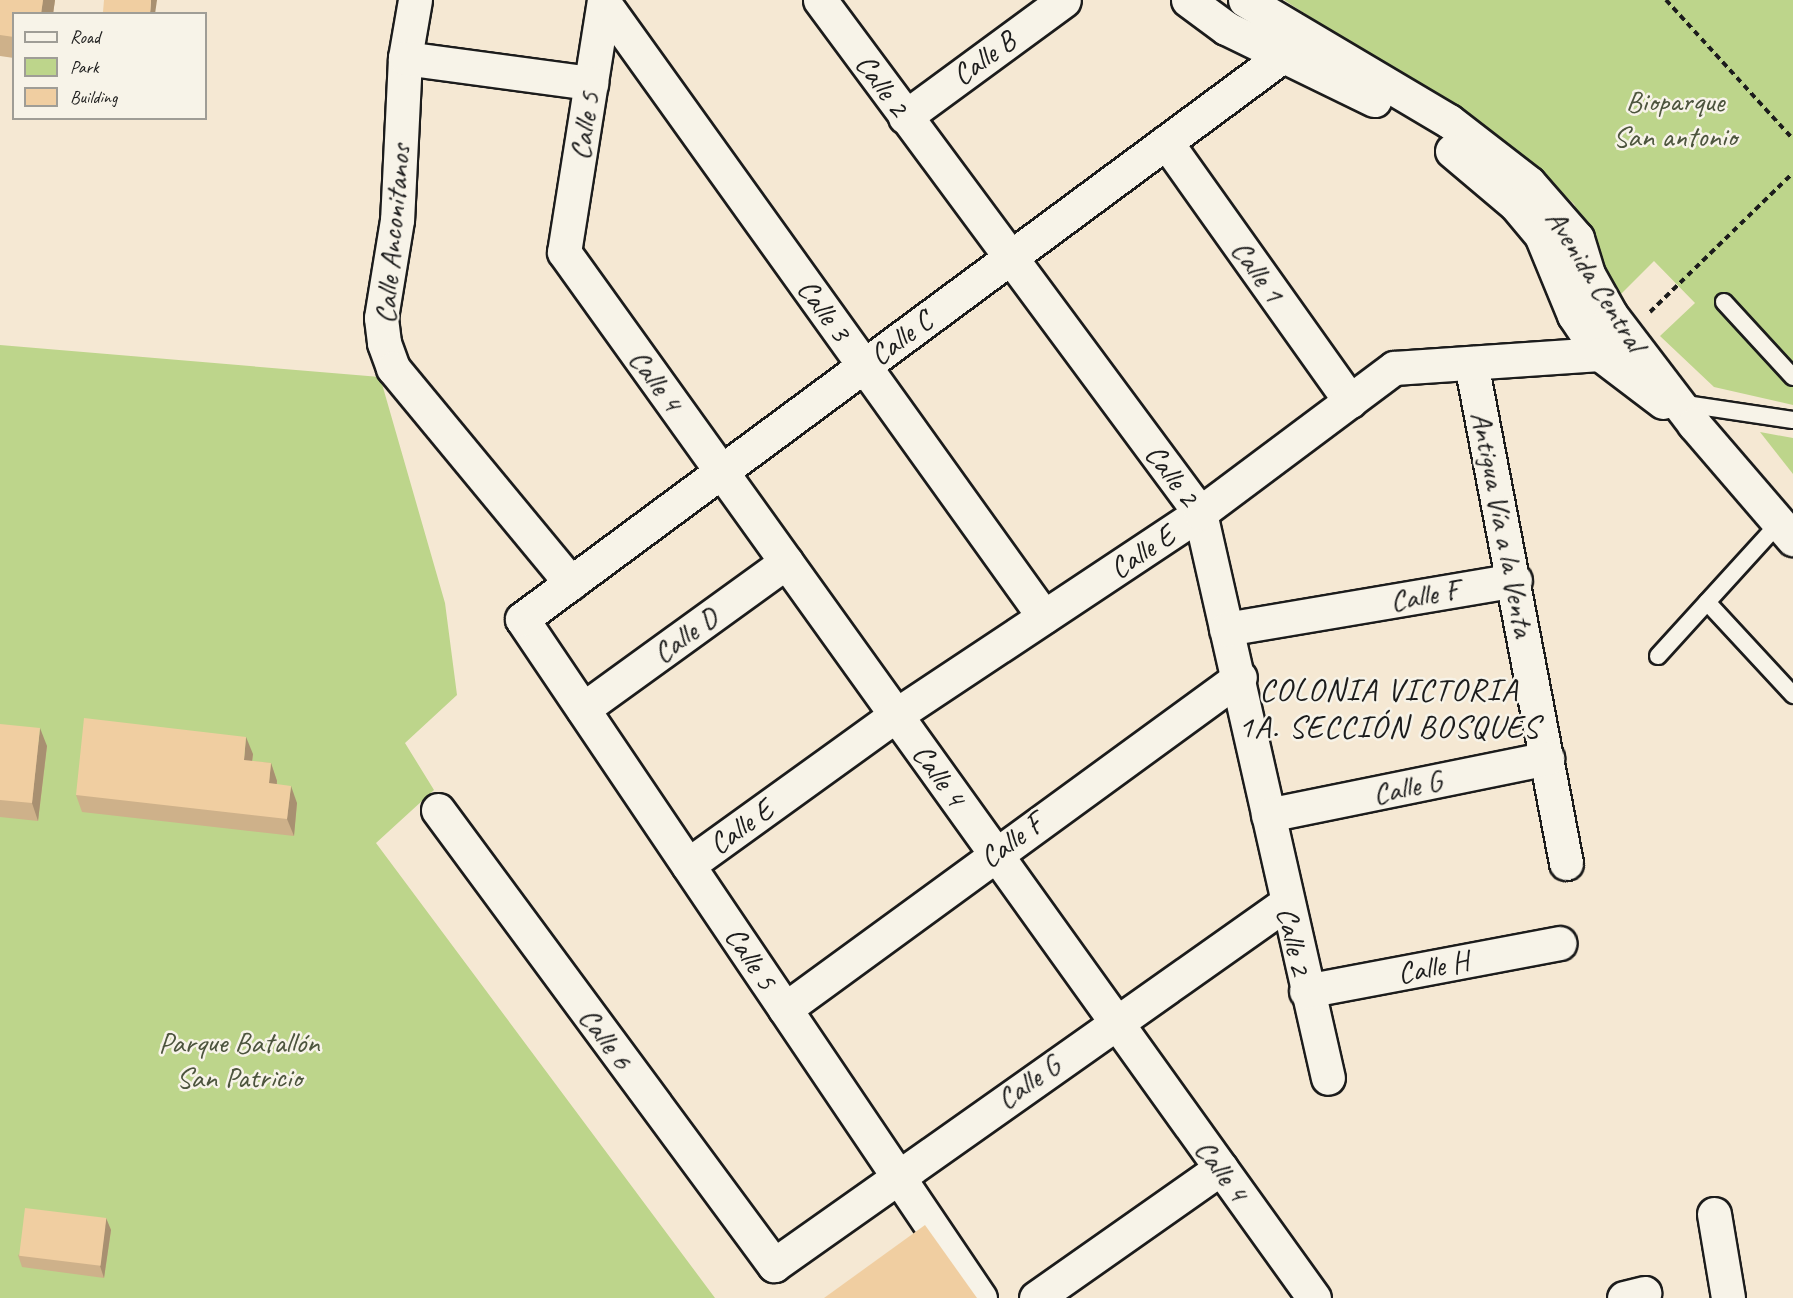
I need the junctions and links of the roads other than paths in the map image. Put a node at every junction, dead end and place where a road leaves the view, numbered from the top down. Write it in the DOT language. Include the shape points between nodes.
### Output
graph roads {
  1 [pos="415,0"];
  2 [pos="820,0"];
  3 [pos="1064,0"];
  4 [pos="1188,0"];
  5 [pos="1245,0"];
  6 [pos="604,1"];
  7 [pos="405,57"];
  8 [pos="1281,57"];
  9 [pos="591,83"];
  10 [pos="905,117"];
  11 [pos="1166,142"];
  12 [pos="564,252"];
  13 [pos="1008,258"];
  14 [pos="1724,302"];
  15 [pos="1626,335"];
  16 [pos="1600,354"];
  17 [pos="1472,363"];
  18 [pos="864,366"];
  19 [pos="1793,377"];
  20 [pos="1350,401"];
  21 [pos="1681,412"];
  22 [pos="1793,420"];
  23 [pos="721,471"];
  24 [pos="1200,513"];
  25 [pos="1786,531"];
  26 [pos="786,562"];
  27 [pos="1515,580"];
  28 [pos="571,583"];
  29 [pos="1707,602"];
  30 [pos="1044,617"];
  31 [pos="522,619"];
  32 [pos="1226,629"];
  33 [pos="1658,656"];
  34 [pos="1240,677"];
  35 [pos="1793,695"];
  36 [pos="583,709"];
  37 [pos="896,715"];
  38 [pos="1547,758"];
  39 [pos="438,810"];
  40 [pos="1268,815"];
  41 [pos="995,852"];
  42 [pos="1566,863"];
  43 [pos="688,866"];
  44 [pos="1285,904"];
  45 [pos="1560,943"];
  46 [pos="1306,991"];
  47 [pos="785,1009"];
  48 [pos="1115,1021"];
  49 [pos="1328,1078"];
  50 [pos="1221,1168"];
  51 [pos="897,1174"];
  52 [pos="1714,1214"];
  53 [pos="774,1265"];
  54 [pos="980,1298"];
  55 [pos="1036,1298"];
  56 [pos="1314,1298"];
  57 [pos="1728,1298"];
  1 -- 7 [label="street, Calle Anconitanos"];
  2 -- 10 [label="street, Calle 2"];
  3 -- 10 [label="street, Calle B"];
  4 -- 8 [label="street, Avenida Central"];
  5 -- 15 [label="street, Avenida Central" via="1449,122 1529,183 1577,238 1588,274"];
  6 -- 9 [label="street, Calle 5"];
  6 -- 18 [label="street, Calle 3"];
  7 -- 9 [label="street"];
  7 -- 28 [label="street, Calle Anconitanos" via="396,220 381,318 384,343 393,368"];
  8 -- 11 [label="street, Calle C"];
  8 -- 16 [label="street, Avenida Central" via="1372,98 1459,156 1515,204 1541,236 1574,315"];
  9 -- 12 [label="street, Calle 5"];
  10 -- 13 [label="street, Calle 2"];
  11 -- 13 [label="street, Calle C"];
  11 -- 20 [label="street, Calle 1"];
  12 -- 23 [label="street, Calle 4"];
  13 -- 18 [label="street, Calle C"];
  13 -- 24 [label="street, Calle 2"];
  14 -- 19 [label="lane"];
  15 -- 16 [label="street"];
  15 -- 21 [label="street, Avenida Central"];
  16 -- 17 [label="street, Calle E"];
  16 -- 21 [label="street, Avenida Central"];
  17 -- 20 [label="street, Calle E" via="1394,368"];
  17 -- 27 [label="street, Antigua Vía a la Venta"];
  18 -- 23 [label="street, Calle C"];
  18 -- 30 [label="street, Calle 3"];
  20 -- 24 [label="street, Calle E"];
  21 -- 22 [label="lane"];
  21 -- 25 [label="street"];
  23 -- 26 [label="street, Calle 4"];
  23 -- 28 [label="street, Calle C"];
  24 -- 30 [label="street, Calle E"];
  24 -- 32 [label="street, Calle 2"];
  25 -- 29 [label="lane"];
  26 -- 36 [label="street, Calle D"];
  26 -- 37 [label="street, Calle 4"];
  27 -- 32 [label="street, Calle F"];
  27 -- 38 [label="street, Antigua Vía a la Venta"];
  28 -- 31 [label="street, Calle C"];
  29 -- 33 [label="lane"];
  29 -- 35 [label="lane"];
  30 -- 37 [label="street, Calle E"];
  31 -- 36 [label="street, Calle 5"];
  32 -- 34 [label="street, Calle 2"];
  34 -- 40 [label="street, Calle 2"];
  34 -- 41 [label="street, Calle F"];
  36 -- 43 [label="street, Calle 5"];
  37 -- 41 [label="street, Calle 4"];
  37 -- 43 [label="street, Calle E"];
  38 -- 40 [label="street, Calle G"];
  38 -- 42 [label="street, Antigua Vía a la Venta"];
  39 -- 53 [label="street, Calle 6"];
  40 -- 44 [label="street, Calle 2"];
  41 -- 47 [label="street, Calle F"];
  41 -- 48 [label="street, Calle 4"];
  43 -- 47 [label="street, Calle 5"];
  44 -- 46 [label="street, Calle 2"];
  44 -- 48 [label="street, Calle G"];
  45 -- 46 [label="street, Calle H"];
  46 -- 49 [label="street, Calle 2"];
  47 -- 51 [label="street, Calle 5"];
  48 -- 50 [label="street, Calle 4"];
  48 -- 51 [label="street, Calle G"];
  50 -- 55 [label="street"];
  50 -- 56 [label="street, Calle 4"];
  51 -- 53 [label="street, Calle G"];
  51 -- 54 [label="street, Calle 5"];
  52 -- 57 [label="street"];
}
